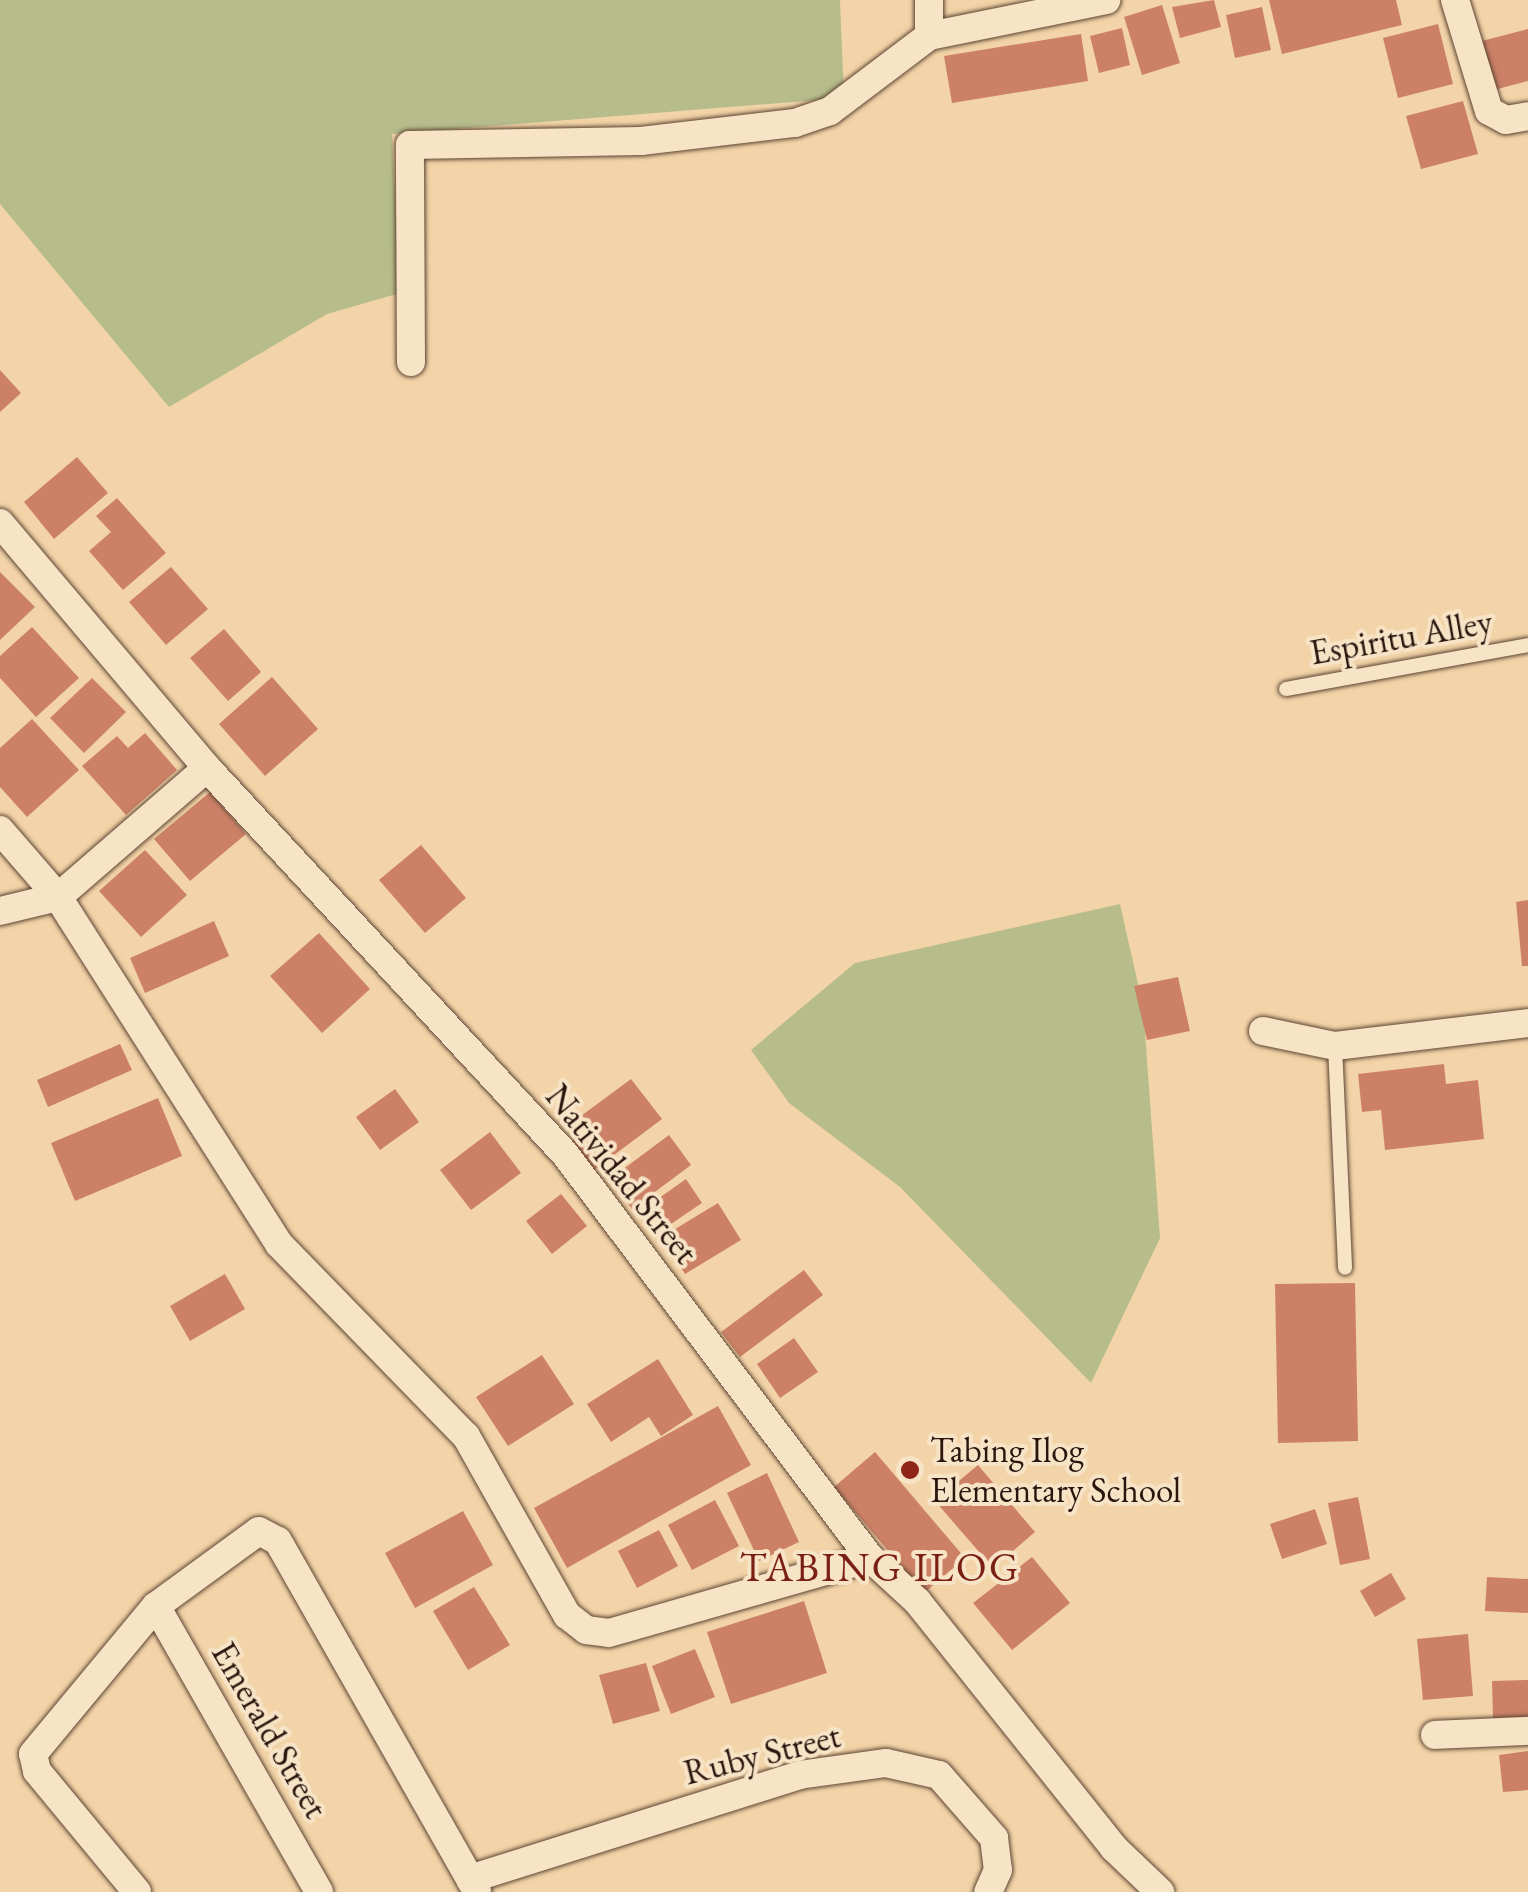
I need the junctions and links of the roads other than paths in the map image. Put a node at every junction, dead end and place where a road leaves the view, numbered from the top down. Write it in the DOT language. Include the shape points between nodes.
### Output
graph roads {
  1 [pos="929,0"];
  2 [pos="1106,0"];
  3 [pos="1456,0"];
  4 [pos="929,36"];
  5 [pos="1528,116"];
  6 [pos="411,362"];
  7 [pos="0,523"];
  8 [pos="1528,645"];
  9 [pos="1286,689"];
  10 [pos="207,768"];
  11 [pos="0,830"];
  12 [pos="58,896"];
  13 [pos="0,911"];
  14 [pos="1528,1024"];
  15 [pos="1263,1031"];
  16 [pos="1335,1046"];
  17 [pos="1345,1268"];
  18 [pos="870,1558"];
  19 [pos="156,1606"];
  20 [pos="1528,1731"];
  21 [pos="1435,1735"];
  22 [pos="474,1886"];
  23 [pos="136,1892"];
  24 [pos="319,1892"];
  25 [pos="988,1892"];
  26 [pos="1160,1892"];
  1 -- 4 [label="street"];
  2 -- 4 [label="street"];
  3 -- 5 [label="street" via="1489,110 1506,120"];
  4 -- 6 [label="street" via="830,111 795,123 641,141 410,145"];
  7 -- 10 [label="street, Natividad Street"];
  8 -- 9 [label="lane, Espiritu Alley"];
  10 -- 12 [label="street"];
  10 -- 18 [label="street, Natividad Street" via="564,1154"];
  11 -- 12 [label="street"];
  12 -- 13 [label="street"];
  12 -- 18 [label="street" via="279,1244 466,1436 576,1622 609,1633"];
  14 -- 16 [label="street"];
  15 -- 16 [label="street"];
  16 -- 17 [label="lane"];
  18 -- 26 [label="street, Natividad Street" via="916,1601 1114,1848"];
  19 -- 22 [label="street" via="248,1535 270,1532"];
  19 -- 23 [label="street" via="33,1754 37,1771"];
  19 -- 24 [label="street, Emerald Street"];
  20 -- 21 [label="street"];
  22 -- 25 [label="street, Ruby Street" via="798,1775 886,1764 939,1775 994,1838 998,1870"];
}
